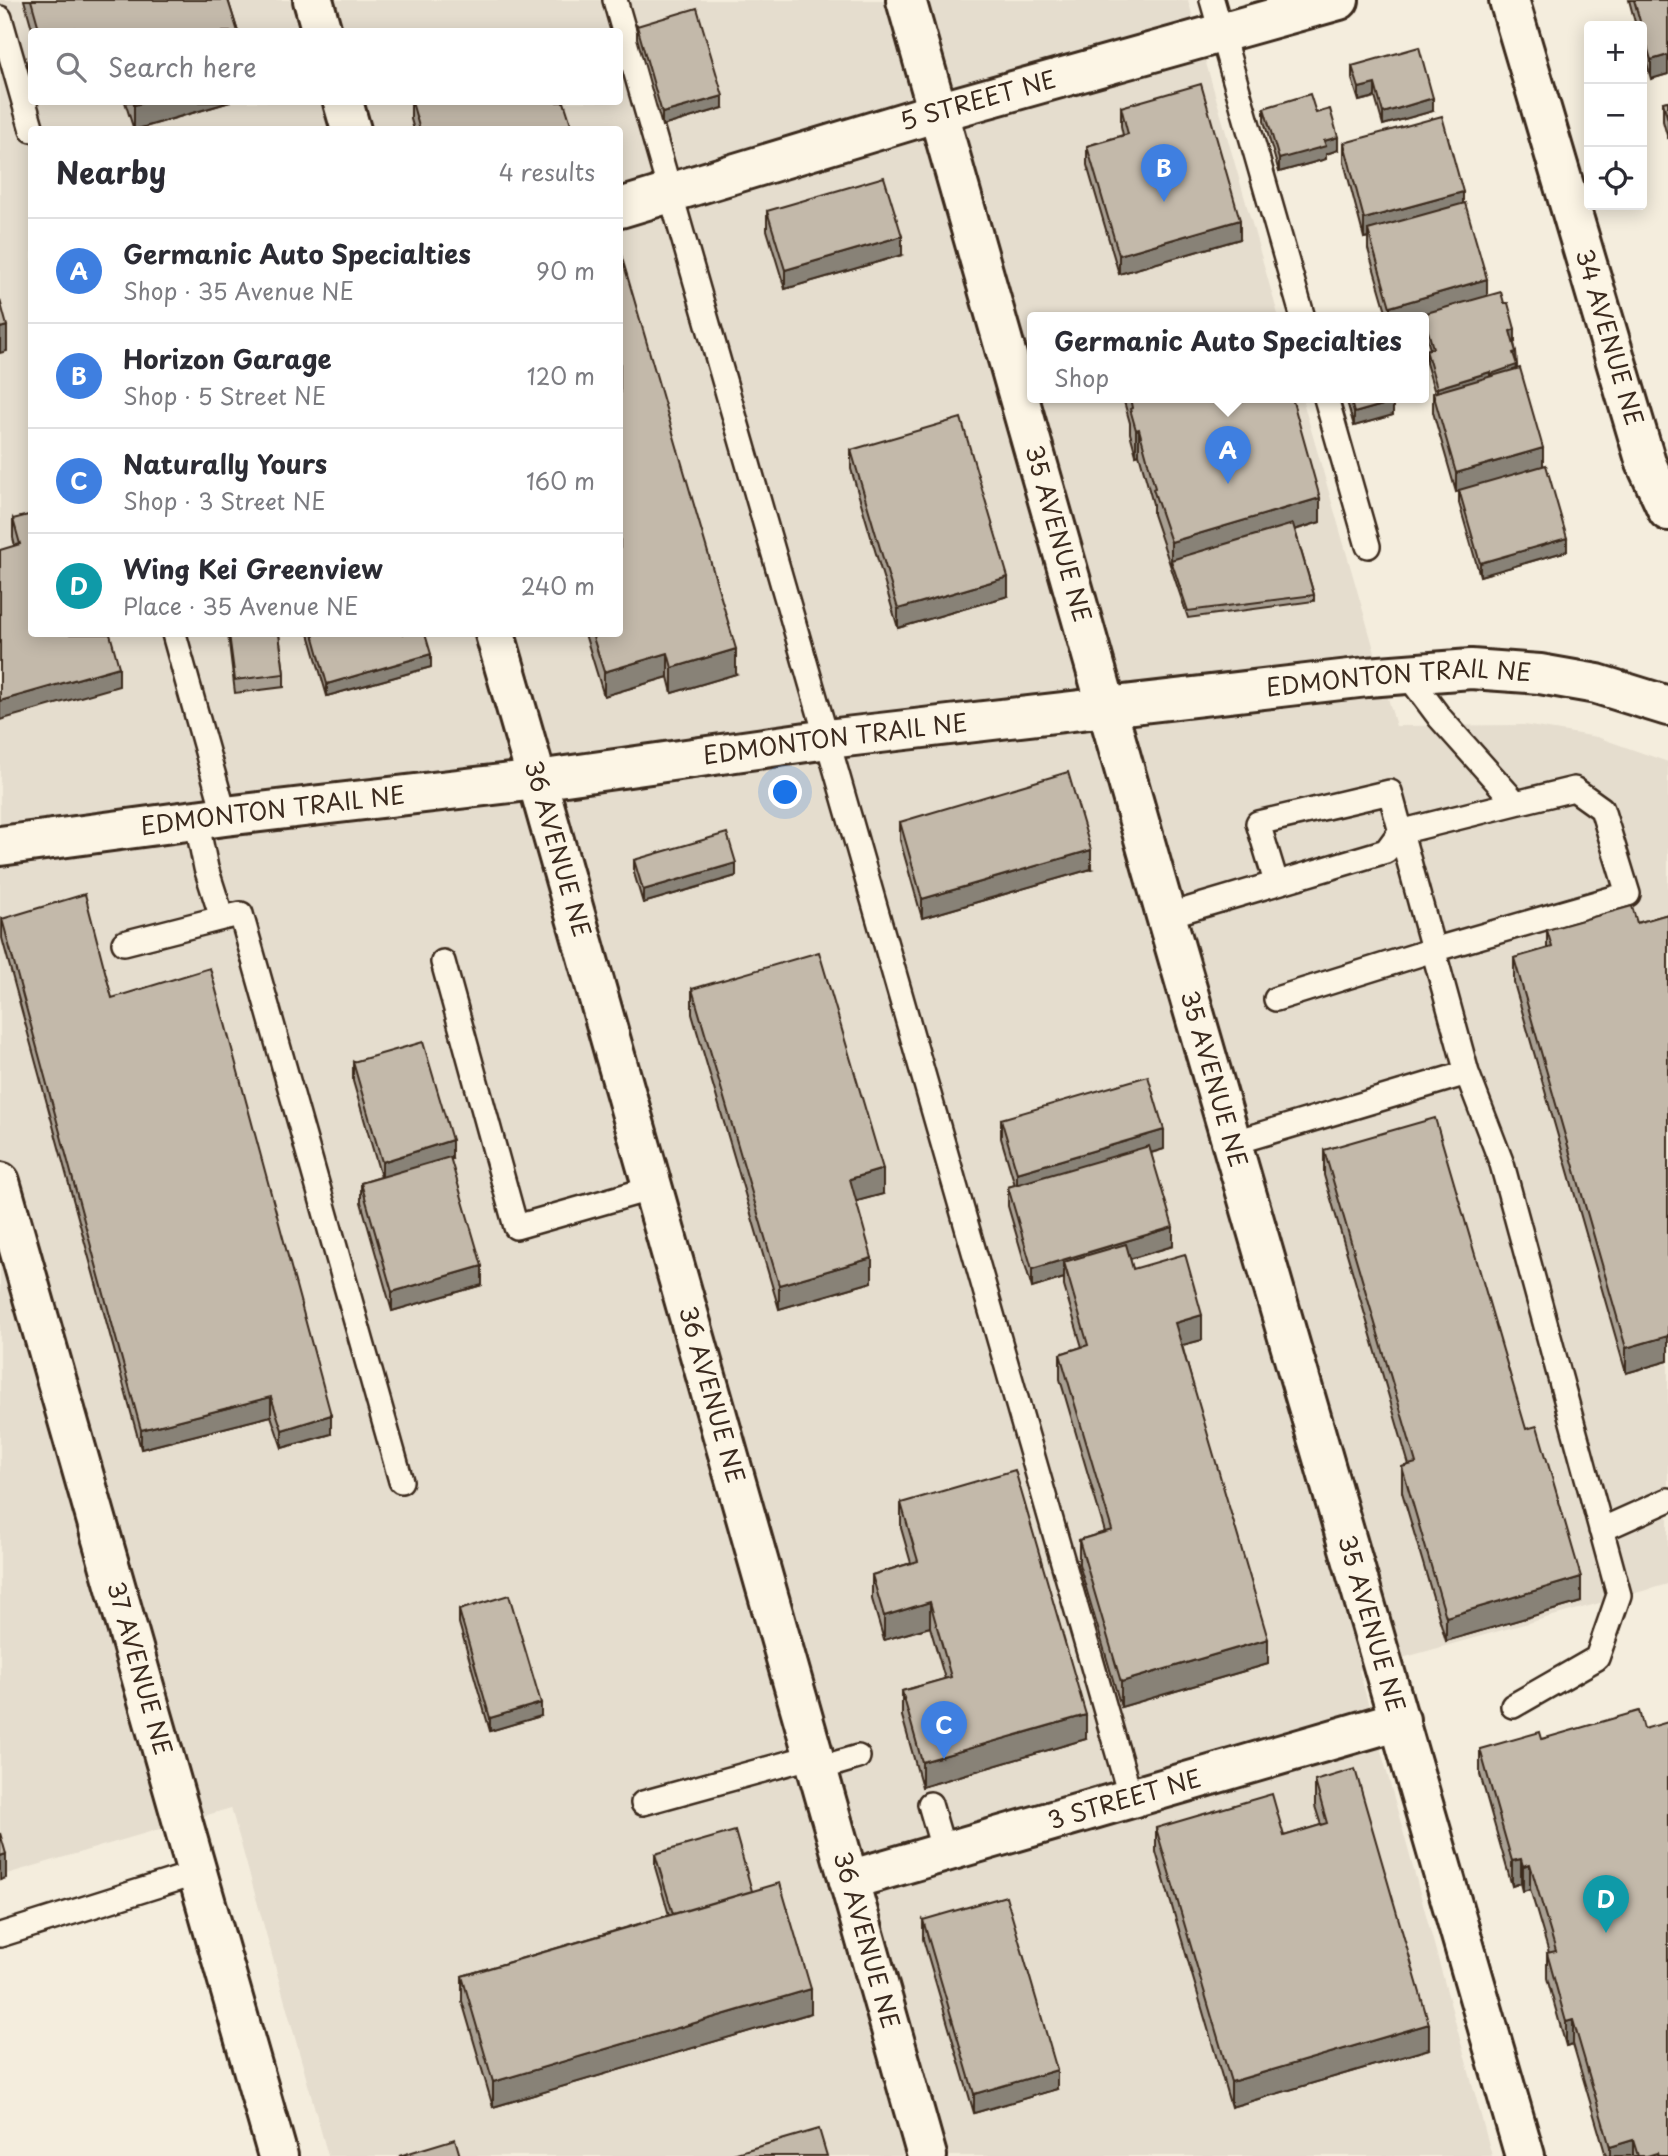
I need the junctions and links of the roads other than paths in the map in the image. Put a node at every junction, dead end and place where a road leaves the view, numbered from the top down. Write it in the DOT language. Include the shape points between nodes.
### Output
graph roads {
  1 [pos="313,0"];
  2 [pos="615,0"];
  3 [pos="906,0"];
  4 [pos="1339,0"];
  5 [pos="1509,0"];
  6 [pos="1217,17"];
  7 [pos="0,18"];
  8 [pos="322,28"];
  9 [pos="344,105"];
  10 [pos="938,112"];
  11 [pos="31,126"];
  12 [pos="350,126"];
  13 [pos="671,193"];
  14 [pos="623,207"];
  15 [pos="1301,312"];
  16 [pos="1326,403"];
  17 [pos="1668,511"];
  18 [pos="1368,546"];
  19 [pos="175,637"];
  20 [pos="496,637"];
  21 [pos="1407,674"];
  22 [pos="1668,706"];
  23 [pos="1107,707"];
  24 [pos="828,739"];
  25 [pos="537,780"];
  26 [pos="1516,803"];
  27 [pos="210,818"];
  28 [pos="1400,832"];
  29 [pos="0,846"];
  30 [pos="1276,883"];
  31 [pos="1166,916"];
  32 [pos="222,918"];
  33 [pos="124,943"];
  34 [pos="1433,950"];
  35 [pos="443,962"];
  36 [pos="1276,999"];
  37 [pos="1467,1073"];
  38 [pos="1232,1143"];
  39 [pos="0,1182"];
  40 [pos="653,1188"];
  41 [pos="401,1481"];
  42 [pos="1668,1500"];
  43 [pos="1601,1530"];
  44 [pos="1513,1706"];
  45 [pos="1400,1720"];
  46 [pos="858,1758"];
  47 [pos="816,1762"];
  48 [pos="1131,1798"];
  49 [pos="643,1803"];
  50 [pos="930,1804"];
  51 [pos="944,1853"];
  52 [pos="197,1872"];
  53 [pos="849,1880"];
  54 [pos="0,1934"];
  55 [pos="278,2156"];
  56 [pos="927,2156"];
  57 [pos="1525,2156"];
  1 -- 8 [label="street"];
  2 -- 13 [label="lane"];
  3 -- 10 [label="street, 35 AVENUE NE"];
  4 -- 6 [label="street, 5 STREET NE"];
  5 -- 17 [label="street, 34 AVENUE NE" via="1646,463"];
  6 -- 10 [label="street, 5 STREET NE"];
  6 -- 15 [label="lane"];
  7 -- 11 [label="lane"];
  9 -- 12 [label="street"];
  10 -- 13 [label="street, 5 STREET NE"];
  10 -- 23 [label="street, 35 AVENUE NE"];
  13 -- 14 [label="street, 5 STREET NE"];
  13 -- 24 [label="lane"];
  16 -- 18 [label="lane"];
  19 -- 27 [label="lane"];
  20 -- 25 [label="street, 36 AVENUE NE"];
  21 -- 22 [label="street, EDMONTON TRAIL NE" via="1471,669 1540,674 1597,684"];
  21 -- 23 [label="street, EDMONTON TRAIL NE"];
  21 -- 26 [label="lane"];
  23 -- 24 [label="street, EDMONTON TRAIL NE"];
  23 -- 31 [label="street, 35 AVENUE NE"];
  24 -- 25 [label="street, EDMONTON TRAIL NE"];
  24 -- 48 [label="lane"];
  25 -- 27 [label="street, EDMONTON TRAIL NE"];
  25 -- 40 [label="street, 36 AVENUE NE"];
  26 -- 28 [label="lane"];
  26 -- 34 [label="lane" via="1574,789 1602,809 1628,894"];
  27 -- 29 [label="street, EDMONTON TRAIL NE"];
  27 -- 32 [label="lane" via="206,867"];
  28 -- 30 [label="lane" via="1386,851"];
  28 -- 30 [label="lane" via="1390,792 1258,823"];
  28 -- 34 [label="lane"];
  30 -- 31 [label="lane"];
  31 -- 38 [label="street, 35 AVENUE NE"];
  32 -- 33 [label="lane"];
  32 -- 41 [label="lane" via="241,914"];
  34 -- 36 [label="lane"];
  34 -- 37 [label="lane"];
  35 -- 40 [label="lane" via="516,1227"];
  37 -- 38 [label="lane"];
  37 -- 43 [label="lane" via="1502,1164"];
  38 -- 45 [label="street, 35 AVENUE NE"];
  39 -- 52 [label="street, 37 AVENUE NE"];
  40 -- 47 [label="street, 36 AVENUE NE"];
  42 -- 43 [label="lane"];
  43 -- 44 [label="lane" via="1619,1595 1597,1658"];
  45 -- 48 [label="street, 3 STREET NE"];
  45 -- 57 [label="street, 35 AVENUE NE"];
  46 -- 47 [label="lane"];
  47 -- 49 [label="lane"];
  47 -- 53 [label="street, 36 AVENUE NE"];
  48 -- 51 [label="street, 3 STREET NE"];
  50 -- 51 [label="lane"];
  51 -- 53 [label="street, 3 STREET NE"];
  52 -- 54 [label="lane"];
  52 -- 55 [label="street, 37 AVENUE NE"];
  53 -- 56 [label="street, 36 AVENUE NE"];
}
